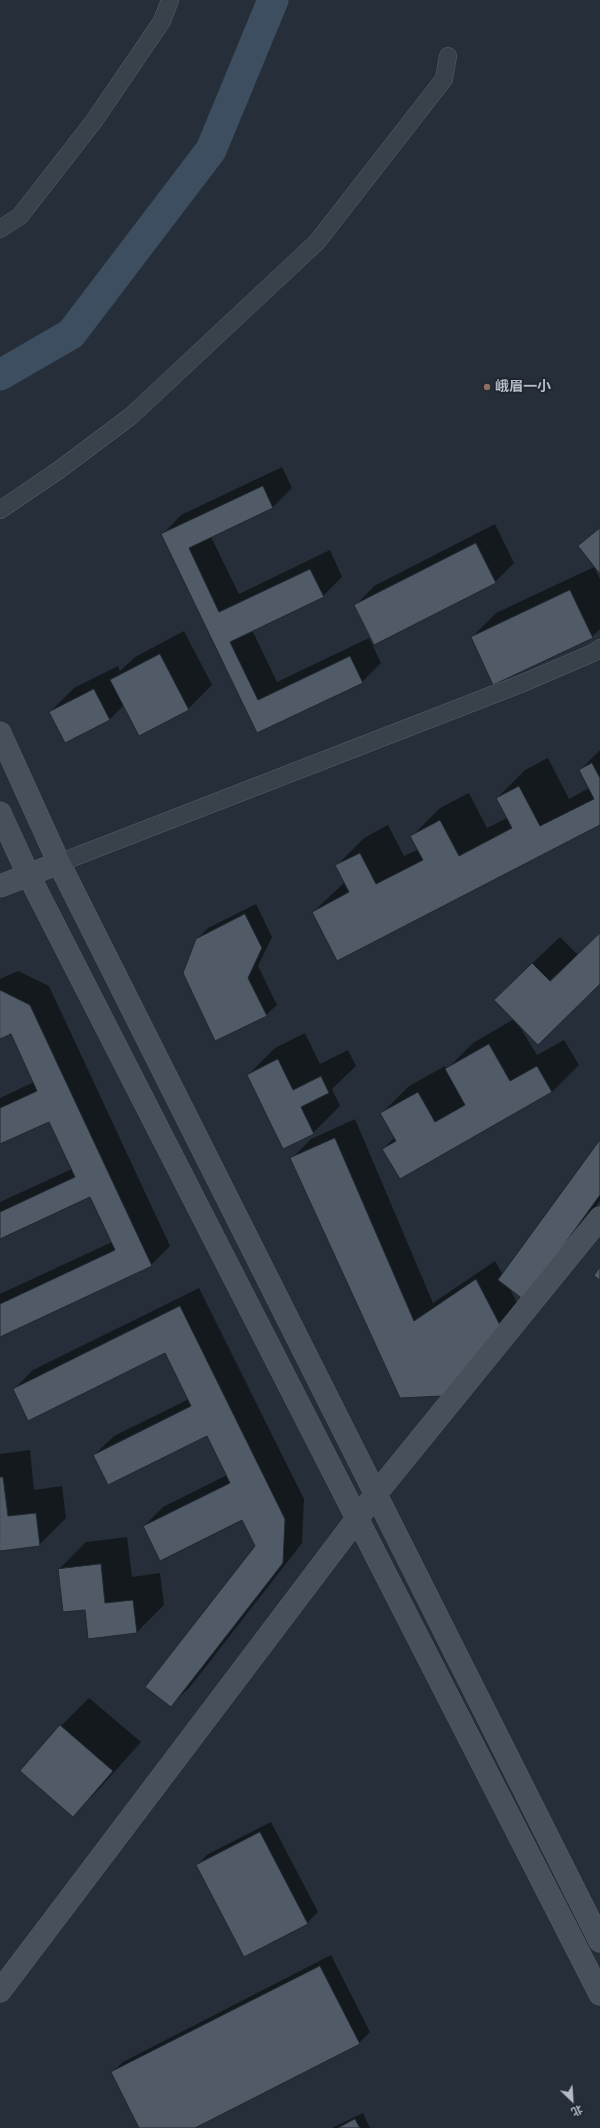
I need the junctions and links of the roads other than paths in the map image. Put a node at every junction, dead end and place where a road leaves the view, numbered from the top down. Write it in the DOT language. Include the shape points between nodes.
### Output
graph roads {
  1 [pos="170,0"];
  2 [pos="448,56"];
  3 [pos="0,229"];
  4 [pos="0,510"];
  5 [pos="600,648"];
  6 [pos="0,733"];
  7 [pos="0,813"];
  8 [pos="59,863"];
  9 [pos="28,874"];
  10 [pos="0,886"];
  11 [pos="600,1218"];
  12 [pos="375,1495"];
  13 [pos="359,1519"];
  14 [pos="600,1941"];
  15 [pos="0,1991"];
  16 [pos="600,1994"];
  1 -- 3 [label="street" via="162,21 94,121 20,216"];
  2 -- 4 [label="street" via="444,79 317,242 131,416"];
  5 -- 8 [label="street" via="523,683"];
  6 -- 8 [label="main road"];
  7 -- 9 [label="main road"];
  8 -- 9 [label="main road"];
  8 -- 12 [label="main road"];
  9 -- 10 [label="main road"];
  9 -- 13 [label="main road"];
  11 -- 12 [label="main road"];
  12 -- 13 [label="main road"];
  12 -- 14 [label="main road"];
  13 -- 15 [label="main road"];
  13 -- 16 [label="main road"];
}
